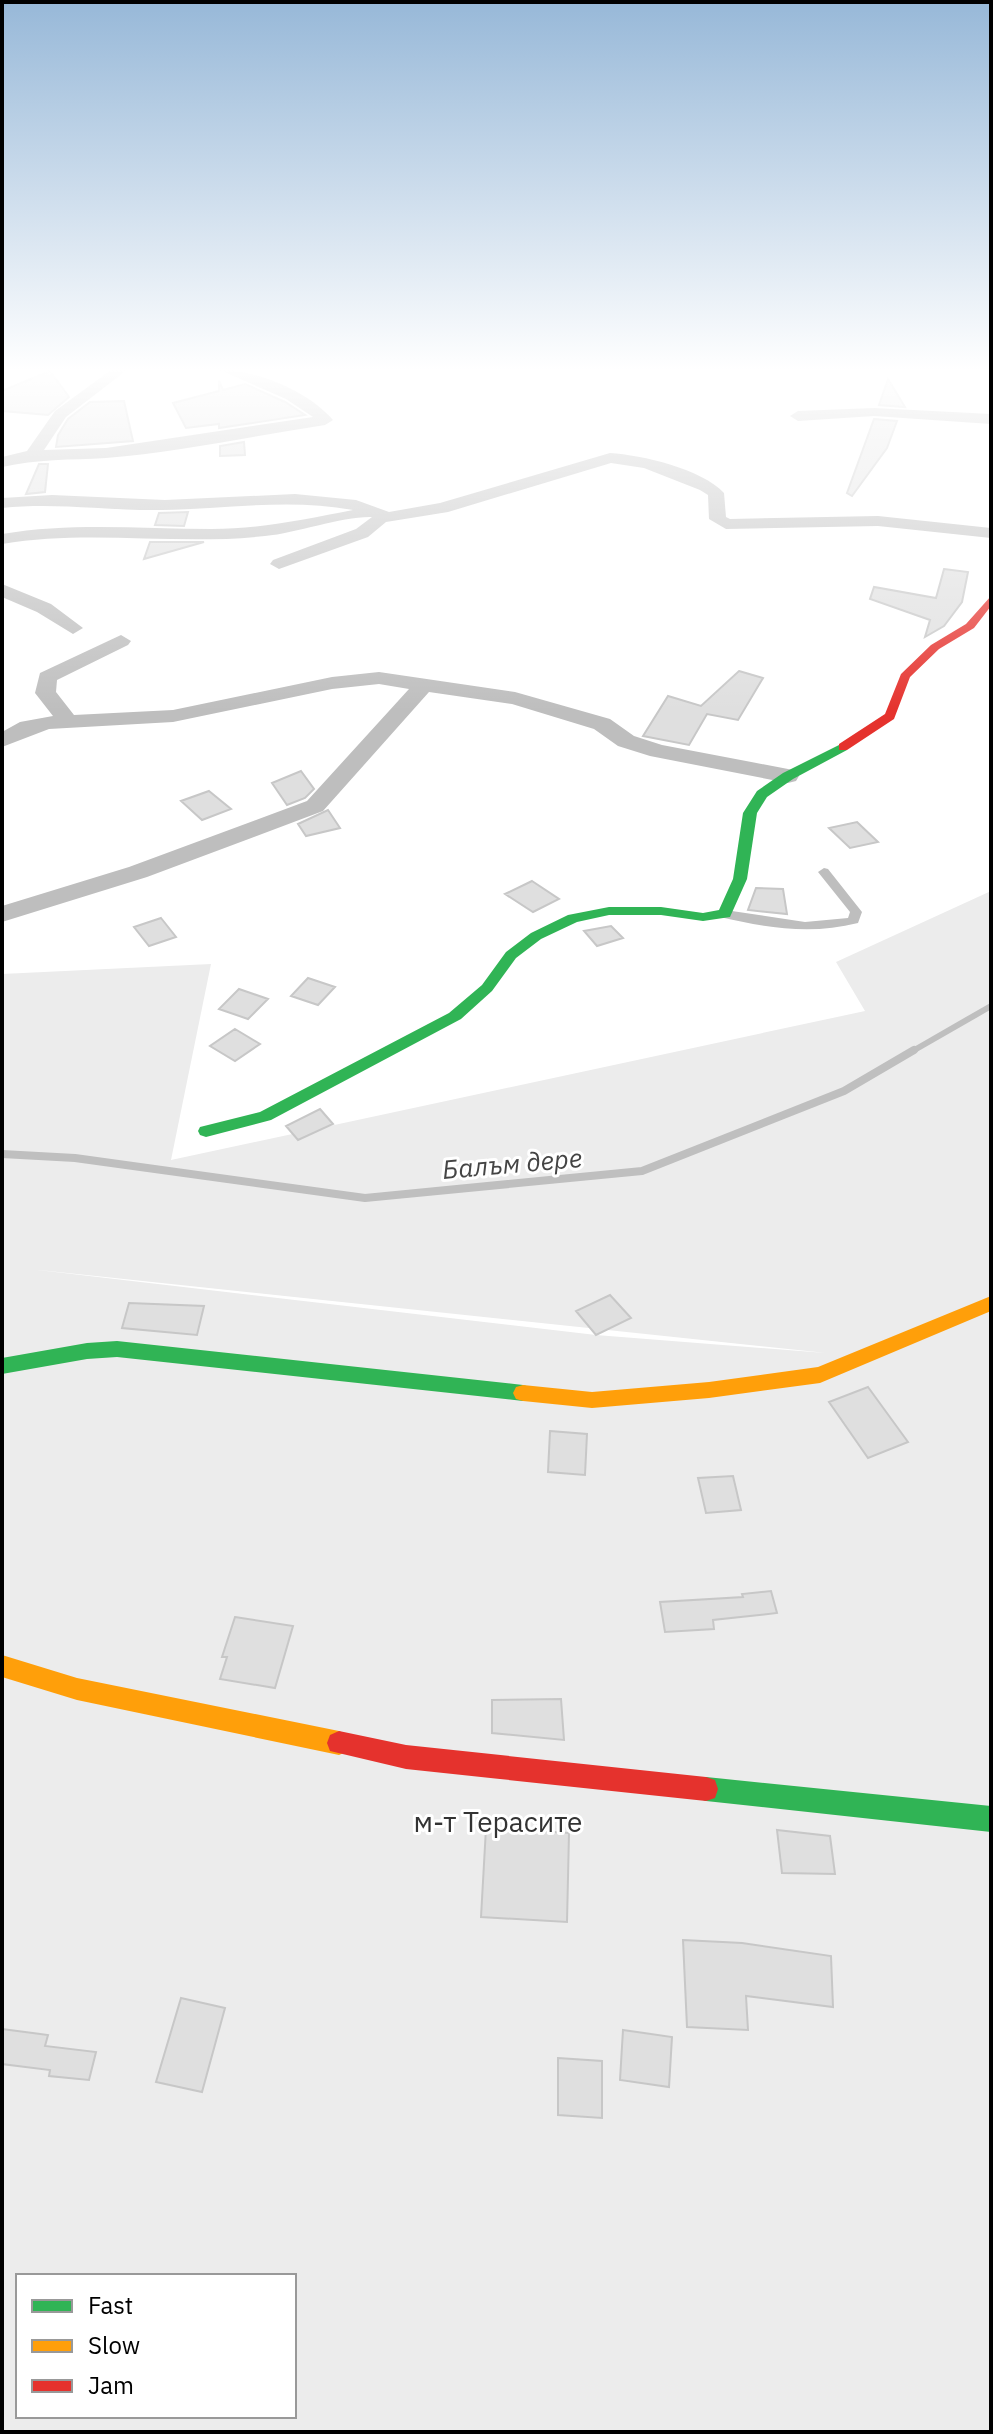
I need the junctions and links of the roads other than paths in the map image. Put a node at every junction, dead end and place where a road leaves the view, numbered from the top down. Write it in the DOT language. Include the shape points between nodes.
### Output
graph roads {
  1 [pos="520,484"];
  2 [pos="699,484"];
  3 [pos="2,503"];
  4 [pos="382,516"];
  5 [pos="991,533"];
  6 [pos="2,539"];
  7 [pos="279,564"];
  8 [pos="2,590"];
  9 [pos="991,599"];
  10 [pos="73,628"];
  11 [pos="121,641"];
  12 [pos="424,684"];
  13 [pos="68,721"];
  14 [pos="2,740"];
  15 [pos="788,776"];
  16 [pos="824,872"];
  17 [pos="2,914"];
  18 [pos="725,914"];
  19 [pos="206,1131"];
  20 [pos="991,1303"];
  21 [pos="2,1366"];
  22 [pos="2,1666"];
  23 [pos="991,1819"];
  1 -- 4 [label="street" via="419,514"];
  2 -- 5 [label="street" via="716,493 718,519 726,524 878,521"];
  3 -- 4 [label="street" via="60,498 135,505 331,499"];
  4 -- 6 [label="street" via="335,517 266,531 99,530"];
  4 -- 7 [label="street" via="362,533"];
  8 -- 10 [label="street"];
  9 -- 15 [label="street" via="970,626 935,647 905,676 890,716 829,757"];
  11 -- 13 [label="street" via="47,677 45,693"];
  12 -- 13 [label="street" via="379,678 173,716"];
  12 -- 15 [label="street" via="567,711 658,751"];
  12 -- 17 [label="street" via="315,806 138,872"];
  13 -- 14 [label="street" via="28,727"];
  15 -- 18 [label="street" via="762,794 750,813 740,879"];
  16 -- 18 [label="lane" via="856,912 853,920 811,928"];
  18 -- 19 [label="street" via="609,911 573,918 511,955 487,988 455,1016 265,1116"];
  20 -- 21 [label="street" via="820,1375 592,1400 117,1349"];
  22 -- 23 [label="street" via="77,1689 406,1757"];
}
